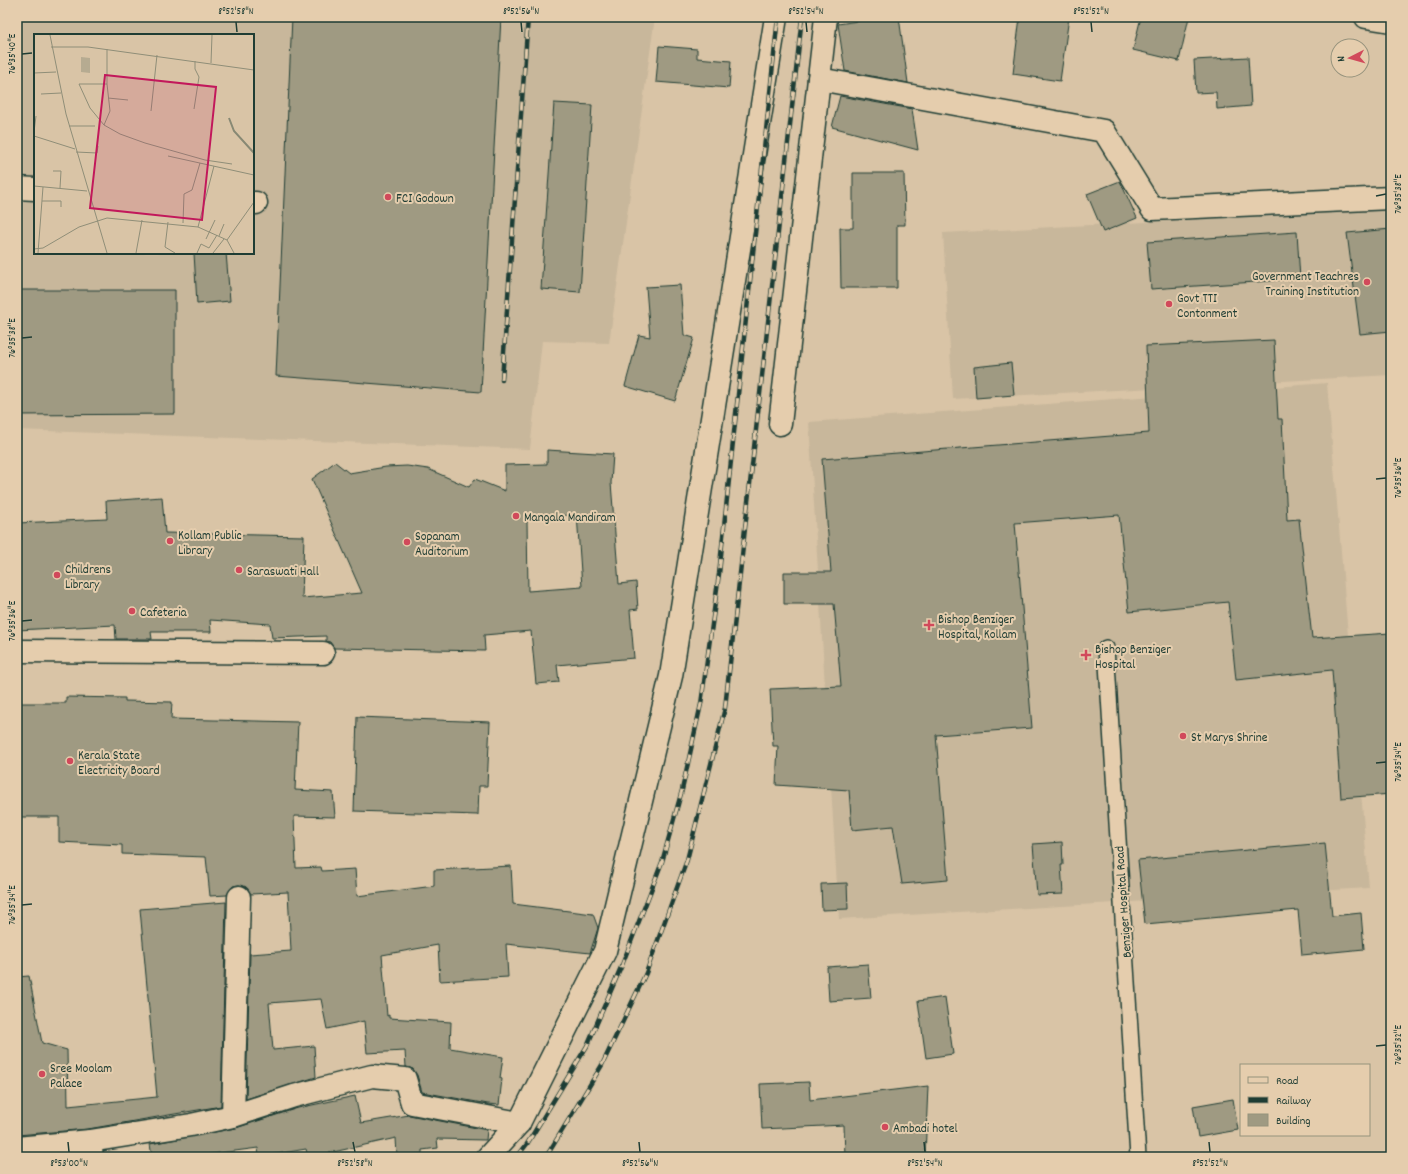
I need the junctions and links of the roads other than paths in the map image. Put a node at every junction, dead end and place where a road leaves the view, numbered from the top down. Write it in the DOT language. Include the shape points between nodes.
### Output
graph roads {
  1 [pos="776,17"];
  2 [pos="826,17"];
  3 [pos="1366,17"];
  4 [pos="1391,21"];
  5 [pos="819,79"];
  6 [pos="17,188"];
  7 [pos="34,189"];
  8 [pos="1391,198"];
  9 [pos="780,424"];
  10 [pos="1106,648"];
  11 [pos="17,651"];
  12 [pos="323,653"];
  13 [pos="239,897"];
  14 [pos="233,1116"];
  15 [pos="519,1123"];
  16 [pos="17,1148"];
  17 [pos="91,1149"];
  18 [pos="488,1157"];
  19 [pos="1138,1157"];
  1 -- 15 [label="street" via="671,676 605,951"];
  2 -- 5 [label="street"];
  3 -- 4 [label="street"];
  5 -- 8 [label="street" via="1104,131 1152,209"];
  5 -- 9 [label="street"];
  6 -- 7 [label="street"];
  10 -- 19 [label="lane, Benziger Hospital Road"];
  11 -- 12 [label="street"];
  13 -- 14 [label="street"];
  14 -- 15 [label="street" via="294,1096 372,1076 405,1079 412,1103"];
  14 -- 17 [label="street"];
  15 -- 18 [label="street"];
  16 -- 17 [label="street"];
}
